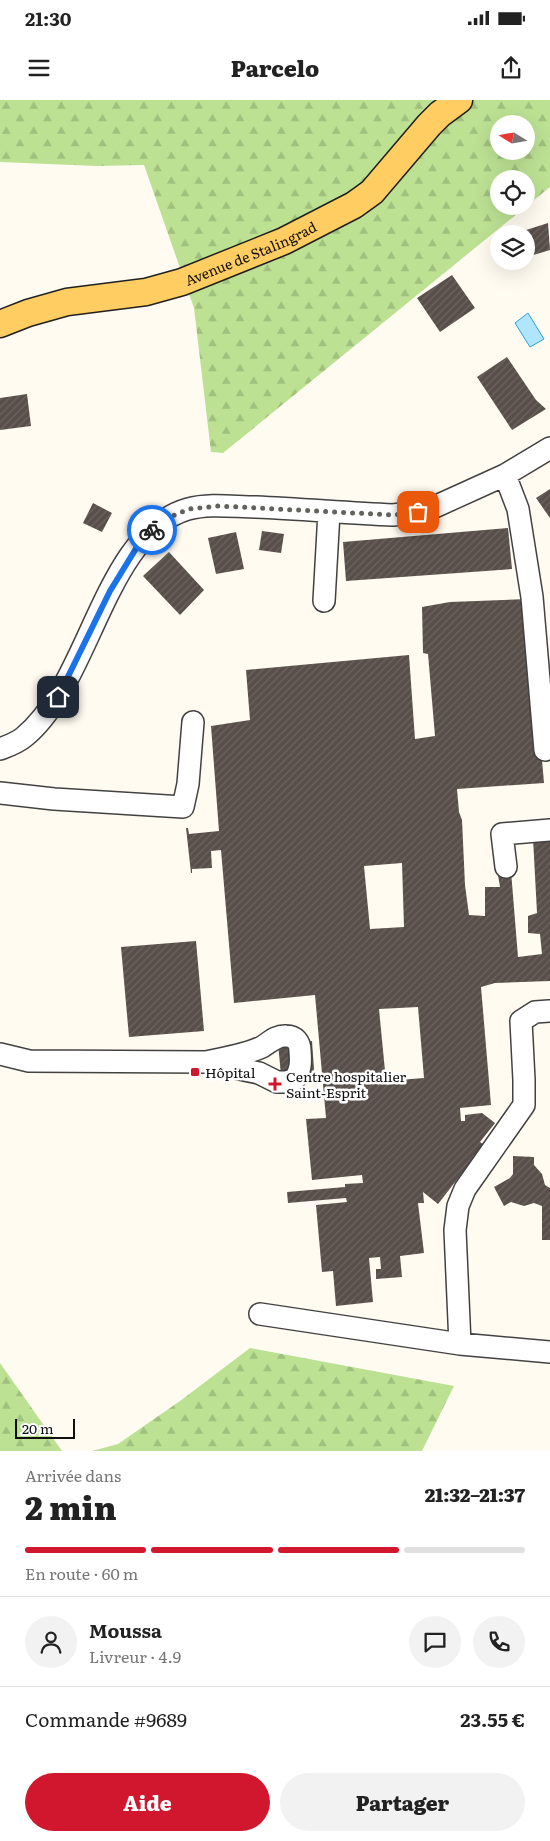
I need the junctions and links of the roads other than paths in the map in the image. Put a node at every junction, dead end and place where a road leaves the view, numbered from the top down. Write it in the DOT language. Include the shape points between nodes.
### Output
graph roads {
  1 [pos="460,100"];
  2 [pos="0,324"];
  3 [pos="550,448"];
  4 [pos="505,475"];
  5 [pos="329,512"];
  6 [pos="324,602"];
  7 [pos="193,722"];
  8 [pos="0,749"];
  9 [pos="545,750"];
  10 [pos="0,793"];
  11 [pos="550,830"];
  12 [pos="506,867"];
  13 [pos="549,1011"];
  14 [pos="0,1054"];
  15 [pos="206,1062"];
  16 [pos="260,1314"];
  17 [pos="460,1344"];
  18 [pos="550,1352"];
  1 -- 2 [label="main road, Avenue de Stalingrad" via="429,125 372,192 354,205 284,241 182,282 146,292 67,302"];
  3 -- 4 [label="lane"];
  4 -- 5 [label="lane" via="418,512 393,515"];
  4 -- 9 [label="lane" via="518,509 532,597"];
  5 -- 6 [label="lane"];
  5 -- 8 [label="lane" via="219,506 189,509 163,520 140,542 110,591 58,697 22,739"];
  7 -- 10 [label="lane" via="183,807"];
  11 -- 12 [label="lane" via="502,834"];
  13 -- 17 [label="lane" via="535,1012 521,1021 524,1105 465,1189 458,1206 455,1230"];
  14 -- 15 [label="lane" via="29,1061"];
  16 -- 17 [label="lane"];
  17 -- 18 [label="lane"];
}
